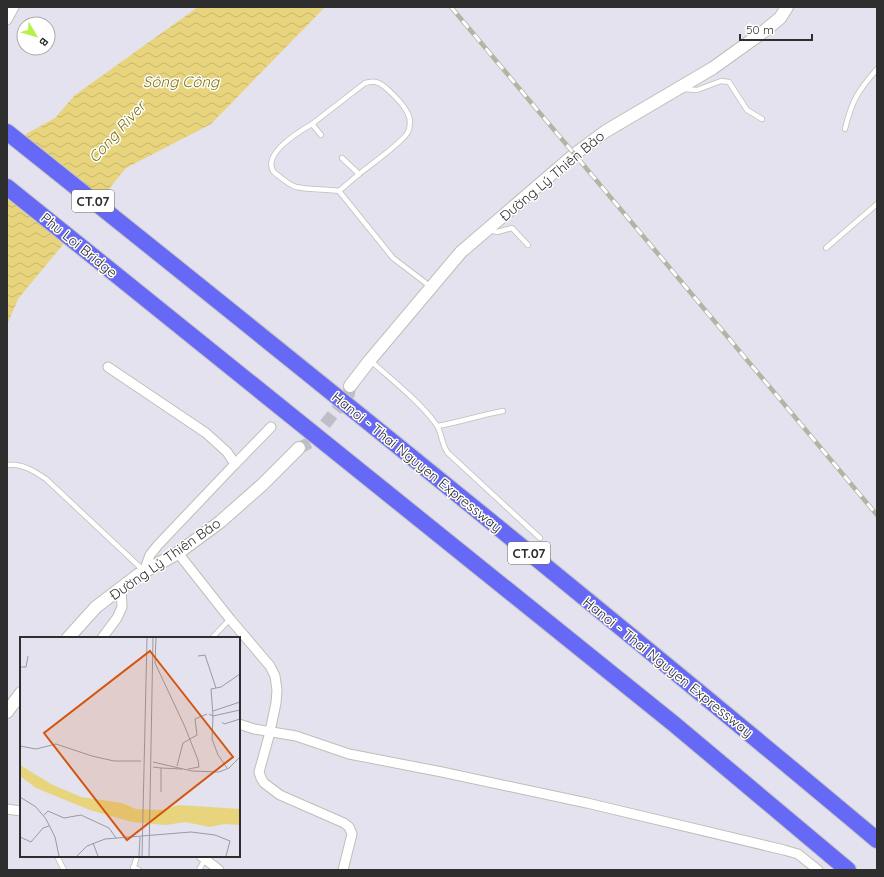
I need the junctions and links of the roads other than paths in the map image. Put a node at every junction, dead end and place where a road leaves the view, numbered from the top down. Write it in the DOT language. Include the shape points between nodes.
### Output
graph roads {
  1 [pos="14,7"];
  2 [pos="787,7"];
  3 [pos="7,20"];
  4 [pos="877,69"];
  5 [pos="678,89"];
  6 [pos="762,119"];
  7 [pos="312,124"];
  8 [pos="845,129"];
  9 [pos="7,132"];
  10 [pos="321,135"];
  11 [pos="342,158"];
  12 [pos="359,174"];
  13 [pos="7,187"];
  14 [pos="339,191"];
  15 [pos="877,204"];
  16 [pos="488,229"];
  17 [pos="528,245"];
  18 [pos="826,248"];
  19 [pos="431,287"];
  20 [pos="370,360"];
  21 [pos="108,367"];
  22 [pos="350,386"];
  23 [pos="504,411"];
  24 [pos="438,426"];
  25 [pos="271,427"];
  26 [pos="299,448"];
  27 [pos="234,464"];
  28 [pos="7,465"];
  29 [pos="540,538"];
  30 [pos="178,553"];
  31 [pos="144,571"];
  32 [pos="121,588"];
  33 [pos="230,619"];
  34 [pos="69,637"];
  35 [pos="103,637"];
  36 [pos="213,637"];
  37 [pos="20,695"];
  38 [pos="7,712"];
  39 [pos="240,724"];
  40 [pos="270,731"];
  41 [pos="7,809"];
  42 [pos="20,811"];
  43 [pos="877,840"];
  44 [pos="58,857"];
  45 [pos="137,857"];
  46 [pos="203,857"];
  47 [pos="133,869"];
  48 [pos="64,870"];
  49 [pos="139,870"];
  50 [pos="199,870"];
  51 [pos="219,870"];
  52 [pos="343,870"];
  53 [pos="818,870"];
  54 [pos="848,870"];
  1 -- 3 [label="street"];
  2 -- 5 [label="main road, Đường Lý Thiên Bảo" via="780,18 763,32 713,68"];
  4 -- 8 [label="lane" via="859,90 850,109"];
  5 -- 6 [label="lane" via="697,90 722,81 728,82 747,110"];
  5 -- 16 [label="main road, Đường Lý Thiên Bảo" via="575,154"];
  7 -- 10 [label="lane"];
  7 -- 12 [label="lane" via="364,83 378,82 386,87 408,113 408,133"];
  7 -- 14 [label="lane" via="287,141 274,155 273,171 294,186"];
  9 -- 43 [label="highway, Hanoi - Thai Nguyen Expressway / CT.07" via="700,692"];
  11 -- 12 [label="lane"];
  12 -- 14 [label="lane"];
  13 -- 54 [label="highway, Phu Loi Bridge / CT.07" via="662,714"];
  14 -- 19 [label="lane" via="394,258"];
  15 -- 18 [label="lane"];
  16 -- 17 [label="lane" via="497,232 512,228"];
  16 -- 19 [label="main road, Đường Lý Thiên Bảo" via="461,252"];
  19 -- 20 [label="main road, Đường Lý Thiên Bảo"];
  20 -- 22 [label="main road, Đường Lý Thiên Bảo"];
  20 -- 24 [label="lane"];
  21 -- 27 [label="street" via="206,433 227,452"];
  23 -- 24 [label="lane"];
  24 -- 29 [label="lane" via="444,448"];
  25 -- 27 [label="street"];
  26 -- 30 [label="main road, Đường Lý Thiên Bảo" via="220,522"];
  27 -- 31 [label="street" via="158,545 150,555"];
  28 -- 31 [label="lane" via="31,468 46,479"];
  30 -- 31 [label="main road, Đường Lý Thiên Bảo"];
  30 -- 33 [label="street"];
  31 -- 32 [label="main road, Đường Lý Thiên Bảo"];
  32 -- 34 [label="main road, Đường Lý Thiên Bảo" via="96,607"];
  32 -- 35 [label="street" via="122,607"];
  33 -- 36 [label="lane"];
  33 -- 40 [label="street" via="270,666 275,676 278,690"];
  37 -- 38 [label="main road"];
  39 -- 40 [label="street"];
  40 -- 52 [label="street" via="259,772 261,778 280,795 349,827 352,834"];
  40 -- 53 [label="street" via="296,736 349,754 579,802 784,850 798,854"];
  41 -- 42 [label="street"];
  44 -- 48 [label="lane"];
  45 -- 47 [label="lane"];
  46 -- 50 [label="lane"];
  46 -- 51 [label="street"];
  47 -- 49 [label="lane"];
}
